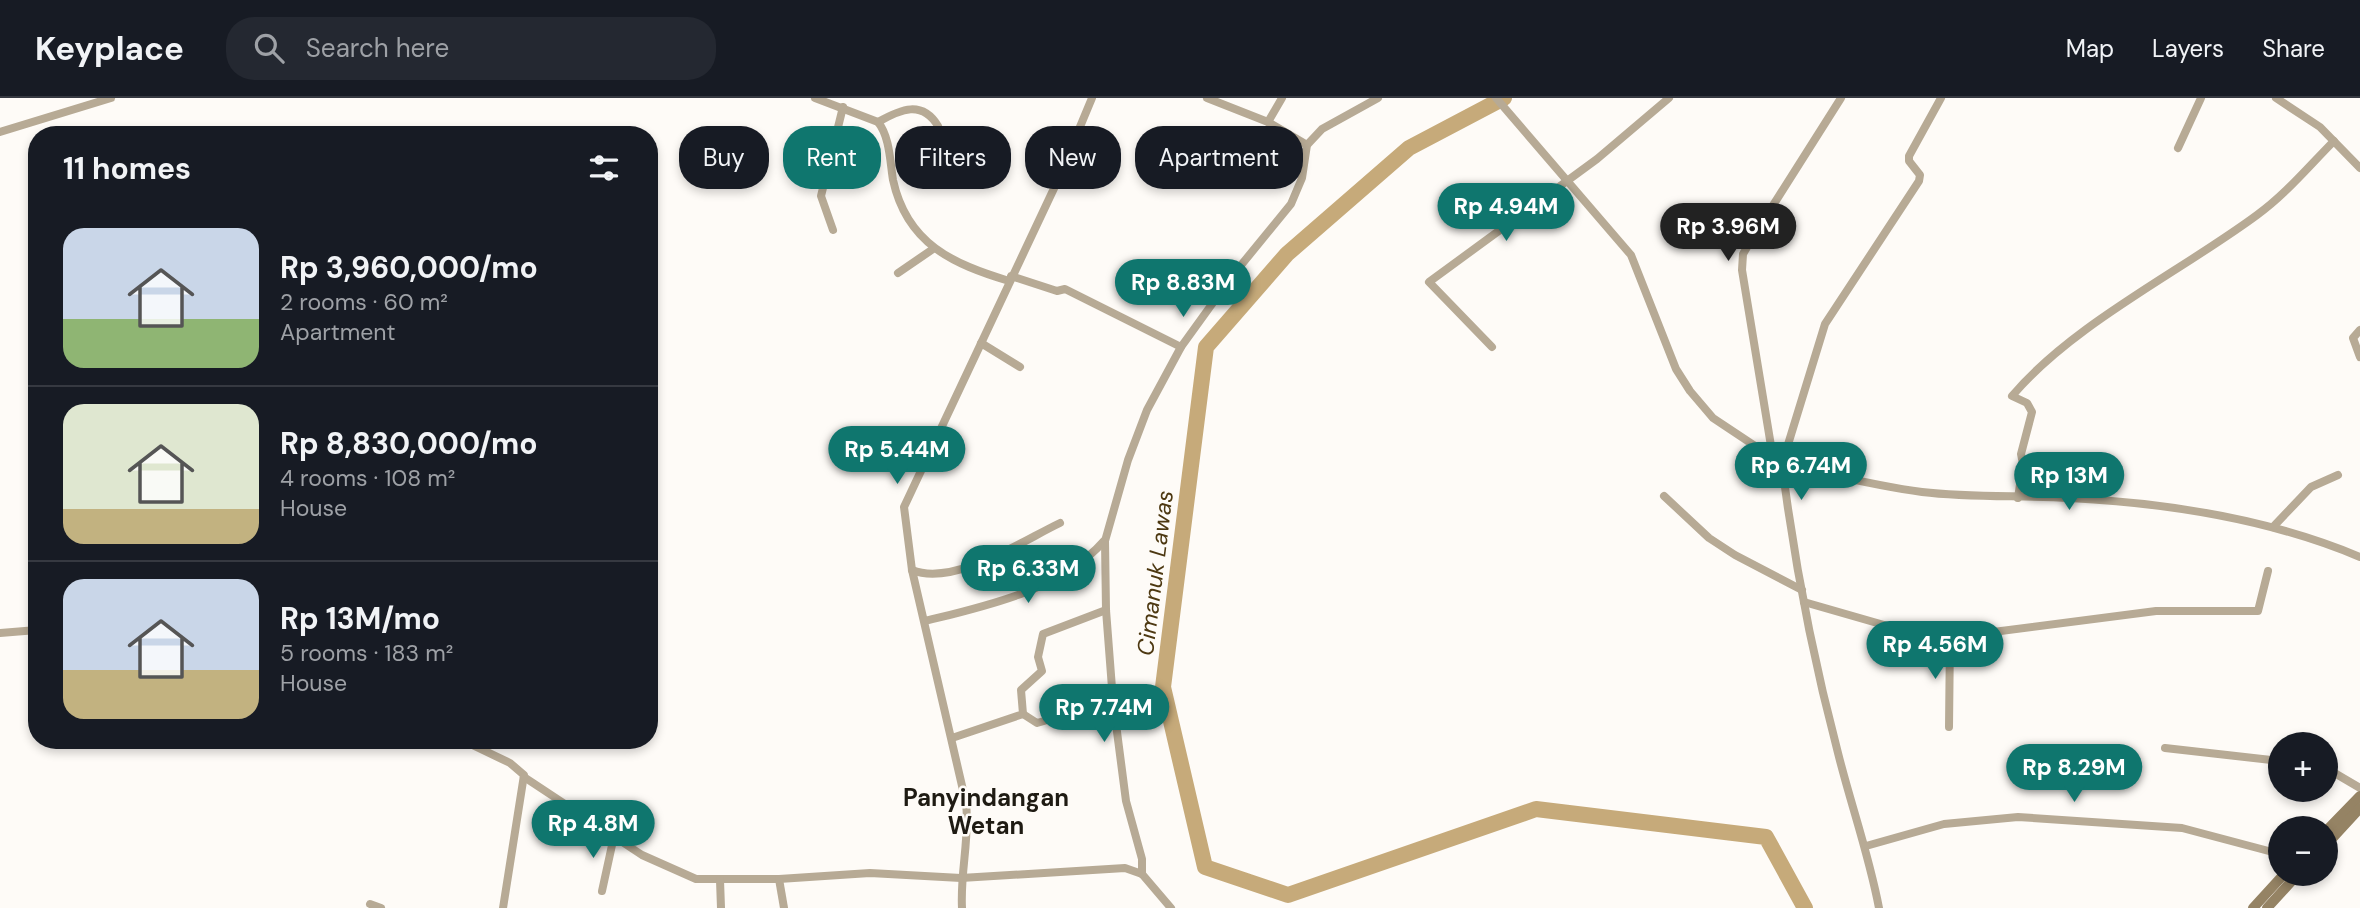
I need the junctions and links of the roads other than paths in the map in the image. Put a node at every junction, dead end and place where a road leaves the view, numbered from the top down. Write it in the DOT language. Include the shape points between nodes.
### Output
graph roads {
  1 [pos="110,98"];
  2 [pos="815,98"];
  3 [pos="1092,98"];
  4 [pos="1207,98"];
  5 [pos="1282,98"];
  6 [pos="1378,98"];
  7 [pos="1496,98"];
  8 [pos="1669,98"];
  9 [pos="1840,98"];
  10 [pos="1941,98"];
  11 [pos="2201,98"];
  12 [pos="2276,98"];
  13 [pos="843,107"];
  14 [pos="878,122"];
  15 [pos="1268,122"];
  16 [pos="938,126"];
  17 [pos="0,132"];
  18 [pos="2334,141"];
  19 [pos="1307,145"];
  20 [pos="2178,148"];
  21 [pos="2360,168"];
  22 [pos="1566,180"];
  23 [pos="832,230"];
  24 [pos="933,249"];
  25 [pos="898,273"];
  26 [pos="1010,279"];
  27 [pos="2360,330"];
  28 [pos="981,343"];
  29 [pos="1181,346"];
  30 [pos="1492,347"];
  31 [pos="2360,357"];
  32 [pos="1020,367"];
  33 [pos="1773,458"];
  34 [pos="1782,464"];
  35 [pos="2338,475"];
  36 [pos="1664,496"];
  37 [pos="2018,498"];
  38 [pos="1060,523"];
  39 [pos="2273,527"];
  40 [pos="1105,541"];
  41 [pos="2360,557"];
  42 [pos="912,570"];
  43 [pos="2268,572"];
  44 [pos="1802,590"];
  45 [pos="1804,602"];
  46 [pos="1106,610"];
  47 [pos="925,621"];
  48 [pos="28,631"];
  49 [pos="0,633"];
  50 [pos="1950,636"];
  51 [pos="1113,701"];
  52 [pos="1023,714"];
  53 [pos="1949,727"];
  54 [pos="952,738"];
  55 [pos="2165,748"];
  56 [pos="481,749"];
  57 [pos="2268,760"];
  58 [pos="2338,775"];
  59 [pos="524,777"];
  60 [pos="2357,786"];
  61 [pos="2360,796"];
  62 [pos="2360,808"];
  63 [pos="2338,819"];
  64 [pos="2338,832"];
  65 [pos="614,836"];
  66 [pos="1866,846"];
  67 [pos="2268,850"];
  68 [pos="1142,874"];
  69 [pos="961,878"];
  70 [pos="779,879"];
  71 [pos="720,880"];
  72 [pos="2273,886"];
  73 [pos="2287,886"];
  74 [pos="601,891"];
  75 [pos="370,904"];
  76 [pos="381,908"];
  77 [pos="503,908"];
  78 [pos="721,908"];
  79 [pos="784,908"];
  80 [pos="962,908"];
  81 [pos="1171,908"];
  82 [pos="1879,908"];
  83 [pos="2253,908"];
  84 [pos="2267,908"];
  1 -- 17 [label="street"];
  2 -- 13 [label="street"];
  3 -- 26 [label="street"];
  4 -- 15 [label="street"];
  5 -- 15 [label="street"];
  6 -- 19 [label="street" via="1322,129"];
  7 -- 22 [label="street"];
  8 -- 22 [label="street"];
  9 -- 33 [label="street" via="1743,258"];
  10 -- 34 [label="street" via="1909,156 1919,181 1820,334"];
  11 -- 20 [label="street"];
  12 -- 18 [label="street"];
  13 -- 14 [label="street"];
  13 -- 23 [label="street" via="821,196"];
  14 -- 16 [label="street" via="916,108"];
  14 -- 24 [label="street" via="897,194"];
  15 -- 19 [label="street"];
  18 -- 21 [label="street"];
  18 -- 37 [label="street" via="2259,214 2032,372 2012,396 2032,412 2021,454"];
  19 -- 29 [label="street" via="1302,178 1291,204"];
  22 -- 30 [label="street" via="1429,282"];
  22 -- 33 [label="street" via="1631,255 1676,369 1690,391 1713,418"];
  24 -- 25 [label="street"];
  24 -- 26 [label="street" via="965,267"];
  26 -- 28 [label="street"];
  26 -- 29 [label="street" via="1065,289"];
  27 -- 31 [label="street" via="2353,338"];
  28 -- 32 [label="street"];
  28 -- 42 [label="street" via="905,502 904,527"];
  29 -- 40 [label="street" via="1147,410"];
  33 -- 34 [label="street"];
  34 -- 37 [label="street" via="1924,493"];
  34 -- 44 [label="street"];
  35 -- 39 [label="street" via="2311,487"];
  36 -- 44 [label="street" via="1709,538"];
  37 -- 39 [label="street" via="2072,498"];
  38 -- 42 [label="street" via="960,569 928,575"];
  39 -- 41 [label="street"];
  40 -- 46 [label="street"];
  40 -- 47 [label="street" via="1067,574"];
  42 -- 47 [label="street"];
  43 -- 50 [label="street" via="2258,611 2156,611"];
  44 -- 45 [label="street"];
  45 -- 50 [label="street" via="1898,629"];
  45 -- 66 [label="street" via="1838,753"];
  46 -- 51 [label="street"];
  46 -- 52 [label="street" via="1043,634 1038,657 1042,671 1021,690"];
  47 -- 54 [label="street"];
  48 -- 49 [label="street"];
  50 -- 53 [label="street"];
  51 -- 52 [label="street" via="1037,723"];
  51 -- 68 [label="street" via="1126,801"];
  52 -- 54 [label="street"];
  54 -- 69 [label="street" via="968,819"];
  55 -- 57 [label="street"];
  56 -- 59 [label="street" via="510,763"];
  58 -- 60 [label="street"];
  59 -- 65 [label="street"];
  59 -- 77 [label="street"];
  61 -- 63 [label="main road"];
  62 -- 64 [label="main road"];
  65 -- 71 [label="street" via="680,874"];
  65 -- 74 [label="street"];
  66 -- 67 [label="street" via="1944,824 2018,817 2182,828"];
  66 -- 82 [label="street"];
  68 -- 69 [label="street" via="1112,867"];
  68 -- 81 [label="street"];
  69 -- 70 [label="street" via="870,873"];
  69 -- 80 [label="street"];
  70 -- 71 [label="street"];
  70 -- 79 [label="street"];
  71 -- 78 [label="street"];
  72 -- 83 [label="main road"];
  73 -- 84 [label="main road"];
  75 -- 76 [label="street"];
}
